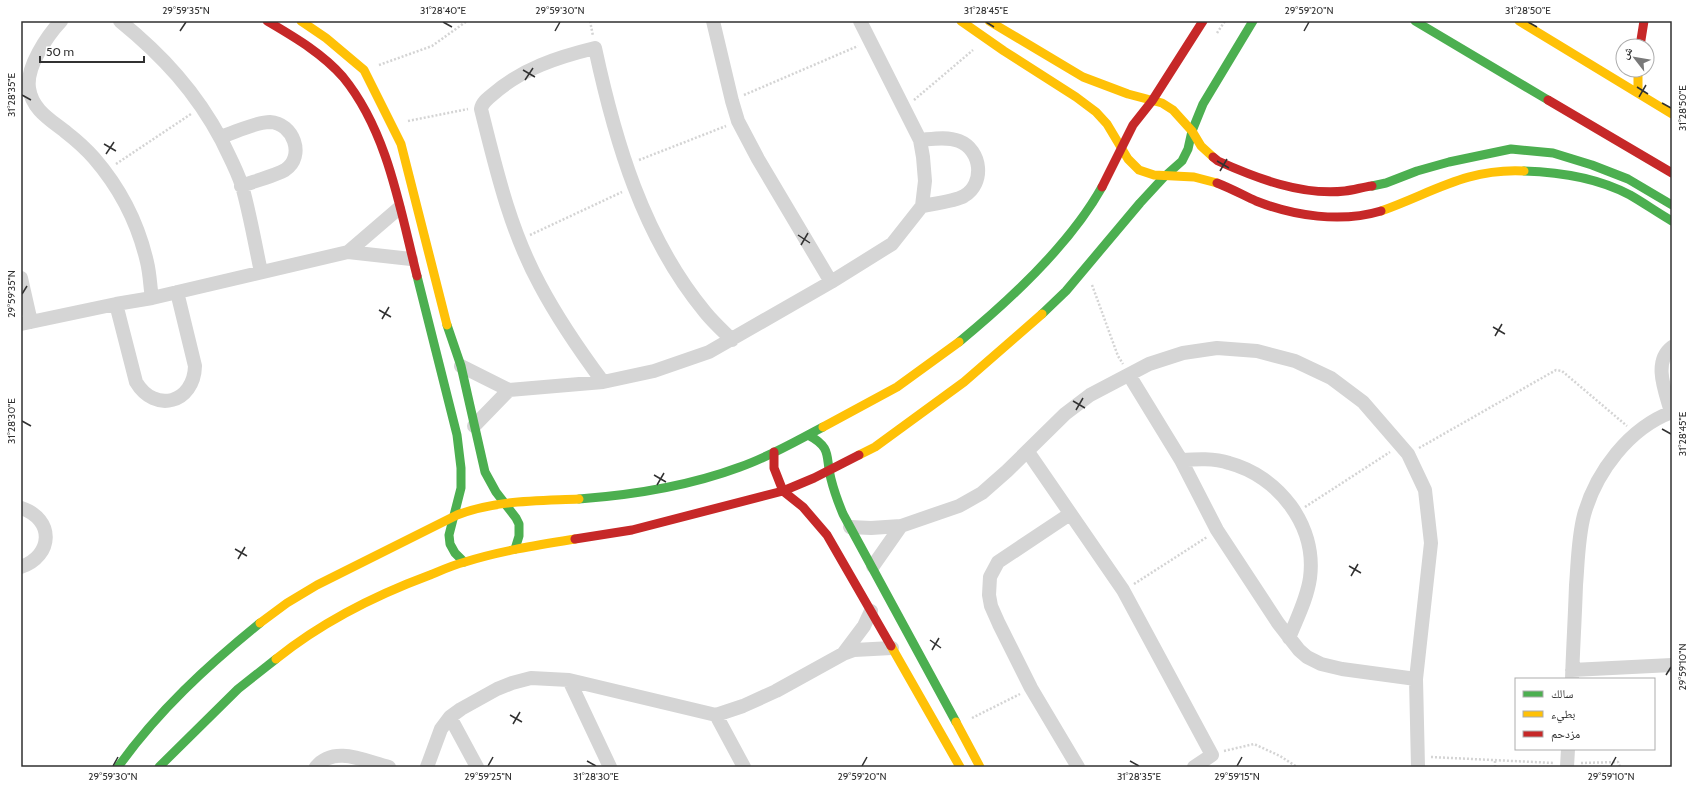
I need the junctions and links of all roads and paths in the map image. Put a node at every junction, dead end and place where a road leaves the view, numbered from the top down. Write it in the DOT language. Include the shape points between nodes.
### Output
graph roads {
  1 [pos="61,21"];
  2 [pos="120,21"];
  3 [pos="267,21"];
  4 [pos="301,21"];
  5 [pos="468,21"];
  6 [pos="713,21"];
  7 [pos="860,21"];
  8 [pos="961,21"];
  9 [pos="988,21"];
  10 [pos="1203,21"];
  11 [pos="1253,21"];
  12 [pos="1415,21"];
  13 [pos="1519,21"];
  14 [pos="1644,21"];
  15 [pos="1641,38"];
  16 [pos="870,40"];
  17 [pos="986,40"];
  18 [pos="356,76"];
  19 [pos="1638,78"];
  20 [pos="1638,93"];
  21 [pos="1154,100"];
  22 [pos="732,101"];
  23 [pos="482,106"];
  24 [pos="202,107"];
  25 [pos="903,109"];
  26 [pos="1672,114"];
  27 [pos="738,121"];
  28 [pos="392,124"];
  29 [pos="1192,131"];
  30 [pos="220,138"];
  31 [pos="920,140"];
  32 [pos="1121,147"];
  33 [pos="626,165"];
  34 [pos="105,171"];
  35 [pos="1672,174"];
  36 [pos="1164,177"];
  37 [pos="411,180"];
  38 [pos="393,183"];
  39 [pos="241,186"];
  40 [pos="634,186"];
  41 [pos="1672,205"];
  42 [pos="922,206"];
  43 [pos="398,209"];
  44 [pos="1672,221"];
  45 [pos="519,240"];
  46 [pos="348,252"];
  47 [pos="411,259"];
  48 [pos="1086,268"];
  49 [pos="261,272"];
  50 [pos="21,278"];
  51 [pos="831,282"];
  52 [pos="177,292"];
  53 [pos="152,298"];
  54 [pos="116,304"];
  55 [pos="443,313"];
  56 [pos="427,317"];
  57 [pos="26,323"];
  58 [pos="732,340"];
  59 [pos="1672,347"];
  60 [pos="460,366"];
  61 [pos="1129,374"];
  62 [pos="602,382"];
  63 [pos="509,390"];
  64 [pos="1672,412"];
  65 [pos="474,426"];
  66 [pos="1636,434"];
  67 [pos="456,435"];
  68 [pos="808,435"];
  69 [pos="1404,450"];
  70 [pos="774,452"];
  71 [pos="1028,452"];
  72 [pos="1181,460"];
  73 [pos="829,471"];
  74 [pos="783,491"];
  75 [pos="504,504"];
  76 [pos="21,508"];
  77 [pos="1296,513"];
  78 [pos="1070,514"];
  79 [pos="452,518"];
  80 [pos="901,526"];
  81 [pos="850,527"];
  82 [pos="1217,530"];
  83 [pos="515,550"];
  84 [pos="464,562"];
  85 [pos="873,566"];
  86 [pos="21,568"];
  87 [pos="1123,590"];
  88 [pos="872,611"];
  89 [pos="1289,638"];
  90 [pos="892,648"];
  91 [pos="843,654"];
  92 [pos="1672,664"];
  93 [pos="1572,674"];
  94 [pos="1416,679"];
  95 [pos="569,680"];
  96 [pos="1031,688"];
  97 [pos="716,715"];
  98 [pos="450,717"];
  99 [pos="957,726"];
  100 [pos="1568,750"];
  101 [pos="1212,755"];
  102 [pos="1495,760"];
  103 [pos="1418,762"];
  104 [pos="1568,765"];
  105 [pos="1672,766"];
  106 [pos="118,767"];
  107 [pos="159,767"];
  108 [pos="316,767"];
  109 [pos="389,767"];
  110 [pos="427,767"];
  111 [pos="477,767"];
  112 [pos="610,767"];
  113 [pos="744,767"];
  114 [pos="960,767"];
  115 [pos="980,767"];
  116 [pos="1078,767"];
  117 [pos="1194,767"];
  118 [pos="1297,767"];
  119 [pos="1495,767"];
  120 [pos="1620,767"];
  121 [pos="1665,767"];
  1 -- 34 [label="street" via="32,62 29,88 32,100 40,111 69,134"];
  2 -- 24 [label="street" via="168,64"];
  3 -- 18 [label="street" via="333,67"];
  4 -- 18 [label="street" via="326,38"];
  5 -- 18 [label="path" via="432,46"];
  6 -- 22 [label="street"];
  7 -- 16 [label="street"];
  8 -- 17 [label="street"];
  9 -- 21 [label="street" via="1083,77 1128,94"];
  10 -- 21 [label="street"];
  11 -- 29 [label="street" via="1203,104"];
  12 -- 35 [label="street"];
  13 -- 20 [label="street"];
  14 -- 15 [label="street"];
  16 -- 22 [label="path"];
  16 -- 25 [label="street"];
  17 -- 25 [label="path"];
  17 -- 32 [label="street" via="1083,102 1104,119"];
  18 -- 28 [label="street"];
  18 -- 38 [label="street" via="360,100 372,122"];
  19 -- 20 [label="street"];
  20 -- 26 [label="street"];
  21 -- 29 [label="street" via="1174,110"];
  21 -- 32 [label="street" via="1135,122"];
  22 -- 27 [label="street"];
  23 -- 28 [label="path"];
  23 -- 33 [label="street" via="496,91 525,72 563,56 595,48"];
  23 -- 45 [label="street" via="498,180"];
  24 -- 30 [label="street"];
  24 -- 34 [label="path"];
  25 -- 31 [label="street"];
  27 -- 33 [label="path"];
  27 -- 51 [label="street"];
  28 -- 37 [label="street" via="401,144"];
  29 -- 36 [label="street" via="1182,161"];
  29 -- 41 [label="street" via="1201,146 1218,161 1283,186 1344,191 1386,184 1417,171 1449,162 1511,149 1553,153 1592,165 1628,179"];
  30 -- 39 [label="street"];
  30 -- 39 [label="street" via="271,122 283,127 293,137 295,155 285,170"];
  31 -- 42 [label="street" via="925,181"];
  31 -- 42 [label="street" via="950,138 960,141 970,148 976,157 978,168 977,179 972,189 964,196"];
  32 -- 36 [label="street" via="1138,169"];
  32 -- 68 [label="street" via="1103,186 1080,219 1038,269 994,313 948,351 898,387"];
  33 -- 40 [label="street"];
  34 -- 53 [label="street" via="123,196 138,229 148,263"];
  36 -- 44 [label="street" via="1201,178 1258,201 1284,208 1355,217 1390,208 1456,180 1491,172 1556,172 1628,194"];
  36 -- 48 [label="street"];
  37 -- 38 [label="street"];
  37 -- 55 [label="street"];
  38 -- 43 [label="street"];
  39 -- 49 [label="street"];
  40 -- 45 [label="path"];
  40 -- 58 [label="street" via="659,242 681,278 705,312"];
  42 -- 51 [label="street" via="892,244"];
  43 -- 46 [label="street"];
  43 -- 47 [label="street"];
  45 -- 62 [label="street" via="539,284 568,333"];
  46 -- 47 [label="street"];
  46 -- 49 [label="street"];
  47 -- 56 [label="street"];
  48 -- 61 [label="path" via="1118,356"];
  48 -- 73 [label="street" via="1037,319 964,382 875,447"];
  49 -- 52 [label="street"];
  50 -- 57 [label="street"];
  51 -- 58 [label="street"];
  52 -- 53 [label="street"];
  52 -- 54 [label="street" via="195,366 195,376 185,393 168,401 148,397 136,382"];
  53 -- 54 [label="street"];
  54 -- 57 [label="street"];
  55 -- 56 [label="street"];
  55 -- 60 [label="street"];
  56 -- 67 [label="street"];
  58 -- 62 [label="street" via="684,362"];
  59 -- 64 [label="street" via="1664,357 1661,373"];
  60 -- 63 [label="street"];
  60 -- 65 [label="street"];
  61 -- 69 [label="street" via="1149,364 1183,353 1217,348 1265,353 1295,361 1331,378 1363,402"];
  61 -- 71 [label="street" via="1090,395 1065,414"];
  61 -- 72 [label="street"];
  62 -- 63 [label="street"];
  63 -- 65 [label="street"];
  64 -- 66 [label="street" via="1650,422"];
  65 -- 67 [label="street"];
  65 -- 75 [label="street" via="485,472"];
  66 -- 69 [label="path" via="1562,371 1556,370"];
  66 -- 93 [label="street" via="1609,463 1594,488 1584,515 1578,544"];
  67 -- 79 [label="street" via="461,490"];
  68 -- 70 [label="street"];
  68 -- 73 [label="street" via="823,445 828,453"];
  69 -- 77 [label="path"];
  69 -- 94 [label="street" via="1425,490 1431,542"];
  70 -- 74 [label="street" via="774,468"];
  70 -- 75 [label="street" via="731,471 655,489 594,498"];
  71 -- 78 [label="street"];
  71 -- 80 [label="street" via="982,493 959,506"];
  72 -- 77 [label="street" via="1229,462 1252,471 1273,485"];
  72 -- 82 [label="street"];
  73 -- 74 [label="street"];
  73 -- 81 [label="street" via="836,498"];
  74 -- 83 [label="street" via="632,530"];
  74 -- 88 [label="street" via="802,507 827,535"];
  75 -- 79 [label="street" via="479,507"];
  75 -- 83 [label="street" via="519,522"];
  76 -- 86 [label="street" via="37,517 43,524 46,534 42,553 36,560"];
  77 -- 89 [label="street" via="1303,526 1309,551 1310,576 1305,601"];
  78 -- 87 [label="street"];
  78 -- 96 [label="street" via="998,562 990,577 989,595 998,624"];
  79 -- 84 [label="street" via="449,541 456,556"];
  79 -- 106 [label="street" via="342,571 289,602 203,672 165,709"];
  80 -- 81 [label="street"];
  80 -- 85 [label="street"];
  81 -- 85 [label="street"];
  82 -- 87 [label="path"];
  82 -- 89 [label="street"];
  83 -- 84 [label="street"];
  84 -- 107 [label="street" via="395,588 339,617 287,650 238,689"];
  85 -- 99 [label="street"];
  87 -- 101 [label="street"];
  88 -- 90 [label="street"];
  88 -- 91 [label="street"];
  89 -- 94 [label="street" via="1307,657 1321,664"];
  90 -- 91 [label="street" via="854,650"];
  90 -- 114 [label="street"];
  91 -- 97 [label="street" via="776,691"];
  92 -- 93 [label="street"];
  94 -- 103 [label="street"];
  95 -- 97 [label="street"];
  95 -- 98 [label="street" via="531,678 512,683 496,689"];
  95 -- 112 [label="street"];
  96 -- 99 [label="path"];
  96 -- 116 [label="street"];
  97 -- 113 [label="street"];
  98 -- 110 [label="street" via="441,729"];
  98 -- 111 [label="street"];
  99 -- 115 [label="street"];
  100 -- 104 [label="street"];
  101 -- 117 [label="street"];
  101 -- 118 [label="path" via="1254,744"];
  102 -- 103 [label="path"];
  102 -- 104 [label="path"];
  102 -- 119 [label="path"];
  104 -- 120 [label="path" via="1618,762"];
  105 -- 121 [label="path"];
  108 -- 109 [label="street" via="322,760 339,755"];
}
